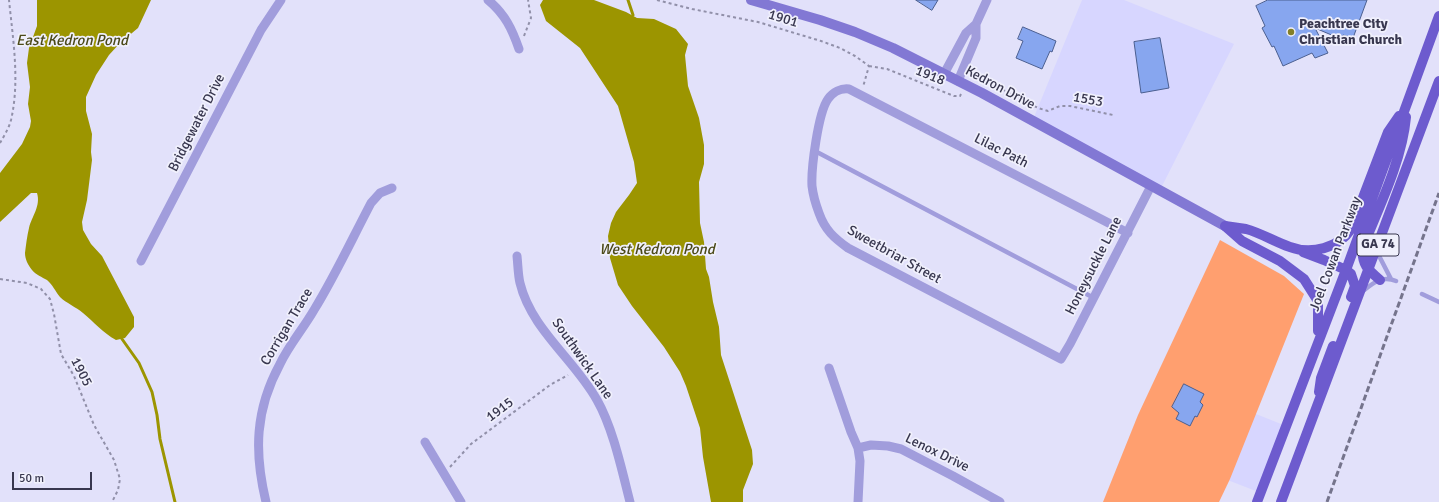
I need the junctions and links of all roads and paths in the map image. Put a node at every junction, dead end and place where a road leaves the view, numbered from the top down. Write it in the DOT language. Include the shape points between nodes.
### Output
graph roads {
  1 [pos="9,0"];
  2 [pos="281,0"];
  3 [pos="488,0"];
  4 [pos="528,0"];
  5 [pos="657,0"];
  6 [pos="751,0"];
  7 [pos="987,0"];
  8 [pos="1439,16"];
  9 [pos="976,24"];
  10 [pos="519,49"];
  11 [pos="869,66"];
  12 [pos="944,74"];
  13 [pos="973,74"];
  14 [pos="1439,81"];
  15 [pos="962,83"];
  16 [pos="861,94"];
  17 [pos="1407,105"];
  18 [pos="1114,115"];
  19 [pos="0,143"];
  20 [pos="815,151"];
  21 [pos="1151,186"];
  22 [pos="392,188"];
  23 [pos="1225,226"];
  24 [pos="1128,233"];
  25 [pos="1295,249"];
  26 [pos="1376,250"];
  27 [pos="517,256"];
  28 [pos="141,261"];
  29 [pos="1346,270"];
  30 [pos="1368,271"];
  31 [pos="0,279"];
  32 [pos="1380,280"];
  33 [pos="1360,293"];
  34 [pos="1422,294"];
  35 [pos="1094,298"];
  36 [pos="1439,302"];
  37 [pos="1317,343"];
  38 [pos="1061,359"];
  39 [pos="829,368"];
  40 [pos="576,371"];
  41 [pos="1317,410"];
  42 [pos="425,442"];
  43 [pos="858,448"];
  44 [pos="443,473"];
  45 [pos="112,502"];
  46 [pos="266,502"];
  47 [pos="461,502"];
  48 [pos="630,502"];
  49 [pos="858,502"];
  50 [pos="1000,502"];
  51 [pos="1257,502"];
  52 [pos="1282,502"];
  1 -- 19 [label="path" via="16,81 11,121"];
  2 -- 28 [label="street, Bridgewater Drive" via="261,30"];
  3 -- 10 [label="street" via="511,26"];
  4 -- 10 [label="path" via="531,18"];
  5 -- 11 [label="path, 1901" via="758,22 821,41 840,48"];
  6 -- 12 [label="street, Kedron Drive" via="855,32"];
  7 -- 9 [label="street"];
  8 -- 17 [label="main road, Joel Cowan Parkway / GA 74"];
  9 -- 12 [label="street" via="966,33"];
  9 -- 15 [label="street" via="976,38"];
  11 -- 15 [label="path, 1918" via="887,69 954,96 960,96"];
  11 -- 16 [label="path"];
  12 -- 15 [label="street, Kedron Drive"];
  13 -- 15 [label="path, 1918"];
  13 -- 18 [label="path, 1553" via="1048,111 1060,106 1070,106"];
  14 -- 26 [label="main road, GA 74"];
  15 -- 21 [label="street, Kedron Drive"];
  16 -- 20 [label="street, Sweetbriar Street" via="843,88 828,98 823,108"];
  16 -- 24 [label="street, Lilac Path"];
  17 -- 25 [label="main road" via="1388,132 1347,235 1338,243 1325,248"];
  17 -- 29 [label="main road, Joel Cowan Parkway / GA 74"];
  17 -- 30 [label="main road" via="1404,135 1362,249 1363,261"];
  20 -- 35 [label="lane"];
  20 -- 38 [label="street, Sweetbriar Street" via="812,187 819,214 828,232 861,255"];
  21 -- 23 [label="street, Kedron Drive"];
  21 -- 24 [label="street, Honeysuckle Lane"];
  22 -- 46 [label="street, Corrigan Trace" via="380,193 371,203 328,286 280,363 268,389 259,422 258,446 260,478"];
  23 -- 25 [label="main road" via="1247,229"];
  23 -- 37 [label="main road" via="1242,241 1304,279 1318,301"];
  24 -- 35 [label="street, Honeysuckle Lane"];
  25 -- 29 [label="main road"];
  26 -- 30 [label="main road, GA 74"];
  26 -- 32 [label="lane" via="1393,280"];
  27 -- 40 [label="street, Southwick Lane" via="520,284 529,306 543,330"];
  29 -- 37 [label="main road, Joel Cowan Parkway / GA 74"];
  29 -- 41 [label="main road" via="1351,274 1355,286 1321,378"];
  30 -- 32 [label="main road"];
  30 -- 33 [label="main road, GA 74"];
  31 -- 45 [label="path, 1905" via="27,283 41,289 50,300 60,354 74,376 94,425 114,460 120,479"];
  32 -- 33 [label="lane"];
  33 -- 41 [label="main road, GA 74"];
  34 -- 36 [label="lane"];
  35 -- 38 [label="street, Honeysuckle Lane"];
  37 -- 51 [label="main road, Joel Cowan Parkway / GA 74"];
  39 -- 43 [label="street"];
  40 -- 44 [label="path, 1915" via="550,385 471,444"];
  40 -- 48 [label="street, Southwick Lane" via="597,400 606,420"];
  41 -- 52 [label="main road, GA 74"];
  42 -- 44 [label="street"];
  43 -- 49 [label="street"];
  43 -- 50 [label="street, Lenox Drive" via="871,445 901,449"];
  44 -- 47 [label="street"];
}
